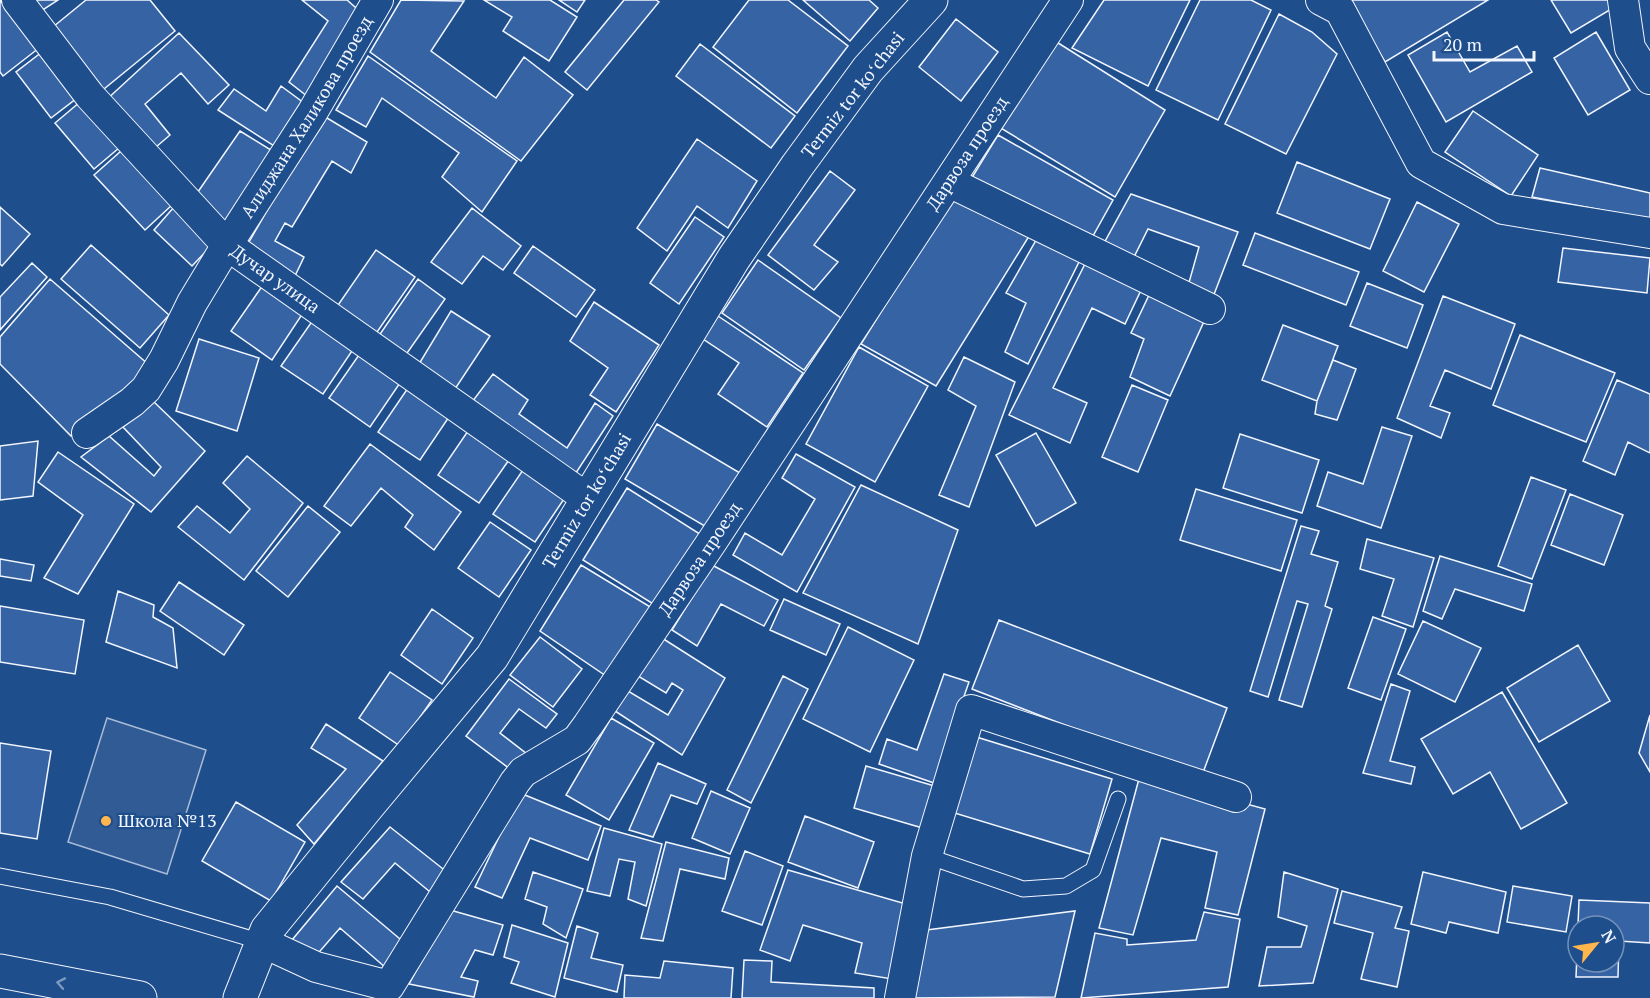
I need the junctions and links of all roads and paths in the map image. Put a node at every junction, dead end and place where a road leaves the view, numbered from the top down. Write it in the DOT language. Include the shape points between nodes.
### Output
graph roads {
  1 [pos="17,0"];
  2 [pos="378,0"];
  3 [pos="931,0"];
  4 [pos="1068,0"];
  5 [pos="1321,0"];
  6 [pos="1623,0"];
  7 [pos="1650,79"];
  8 [pos="949,182"];
  9 [pos="1650,233"];
  10 [pos="227,245"];
  11 [pos="1210,309"];
  12 [pos="87,433"];
  13 [pos="588,499"];
  14 [pos="1236,797"];
  15 [pos="1118,800"];
  16 [pos="927,856"];
  17 [pos="0,876"];
  18 [pos="262,942"];
  19 [pos="0,972"];
  20 [pos="140,998"];
  21 [pos="240,998"];
  22 [pos="900,998"];
  1 -- 10 [label="street, Дучар улица" via="90,96"];
  2 -- 10 [label="street, Алиджана Халикова проезд"];
  3 -- 13 [label="street, Termiz tor koʻchasi" via="868,69 797,166 734,258"];
  4 -- 8 [label="street, Дарвоза проезд"];
  5 -- 9 [label="street" via="1340,10 1421,163 1503,209"];
  6 -- 7 [label="street" via="1630,48"];
  8 -- 11 [label="street"];
  8 -- 18 [label="street, Дарвоза проезд" via="588,725 577,740 523,772 515,782 389,986 316,967"];
  10 -- 12 [label="street, Алиджана Халикова проезд" via="146,389"];
  10 -- 13 [label="street, Дучар улица"];
  13 -- 18 [label="street, Termiz tor koʻchasi" via="492,657 352,824 267,930"];
  14 -- 16 [label="street" via="971,710"];
  15 -- 16 [label="lane" via="1093,870 1066,886 1023,889"];
  16 -- 22 [label="street"];
  17 -- 18 [label="lane" via="110,897"];
  18 -- 21 [label="street, Termiz tor koʻchasi"];
  20 -- 19 [label="street, one-way"];
}
